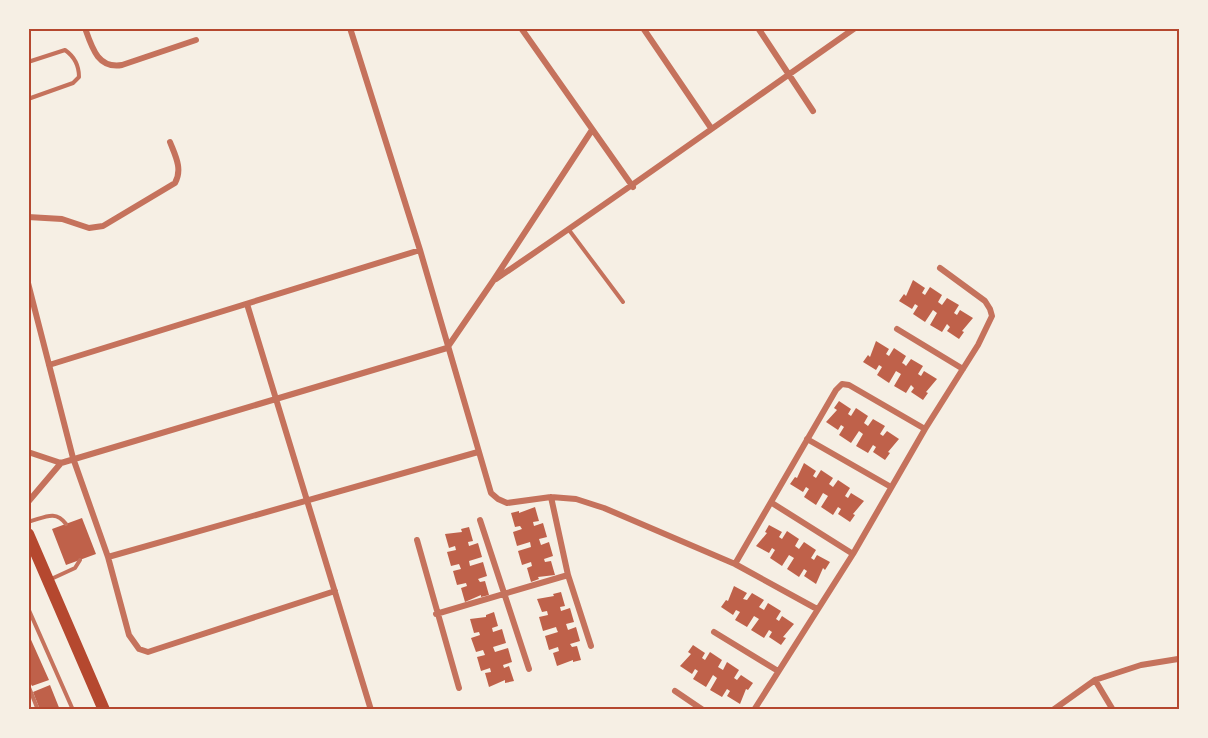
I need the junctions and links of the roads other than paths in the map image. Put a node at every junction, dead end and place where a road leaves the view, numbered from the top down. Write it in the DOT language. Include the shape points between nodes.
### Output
graph roads {
  1 [pos="85,28"];
  2 [pos="350,28"];
  3 [pos="521,28"];
  4 [pos="643,28"];
  5 [pos="758,28"];
  6 [pos="855,28"];
  7 [pos="196,40"];
  8 [pos="28,62"];
  9 [pos="789,74"];
  10 [pos="28,99"];
  11 [pos="813,111"];
  12 [pos="711,128"];
  13 [pos="592,130"];
  14 [pos="170,142"];
  15 [pos="633,187"];
  16 [pos="28,217"];
  17 [pos="569,230"];
  18 [pos="420,250"];
  19 [pos="940,268"];
  20 [pos="493,281"];
  21 [pos="28,283"];
  22 [pos="623,302"];
  23 [pos="248,304"];
  24 [pos="897,329"];
  25 [pos="447,348"];
  26 [pos="49,365"];
  27 [pos="963,369"];
  28 [pos="275,400"];
  29 [pos="926,429"];
  30 [pos="807,439"];
  31 [pos="28,452"];
  32 [pos="478,452"];
  33 [pos="73,458"];
  34 [pos="61,463"];
  35 [pos="891,487"];
  36 [pos="551,497"];
  37 [pos="306,500"];
  38 [pos="28,502"];
  39 [pos="772,503"];
  40 [pos="480,520"];
  41 [pos="28,522"];
  42 [pos="66,524"];
  43 [pos="28,534"];
  44 [pos="417,540"];
  45 [pos="853,554"];
  46 [pos="108,557"];
  47 [pos="80,560"];
  48 [pos="735,564"];
  49 [pos="568,574"];
  50 [pos="48,580"];
  51 [pos="335,591"];
  52 [pos="505,593"];
  53 [pos="28,608"];
  54 [pos="817,609"];
  55 [pos="436,614"];
  56 [pos="714,632"];
  57 [pos="591,646"];
  58 [pos="1179,661"];
  59 [pos="529,669"];
  60 [pos="778,671"];
  61 [pos="1095,680"];
  62 [pos="28,685"];
  63 [pos="459,688"];
  64 [pos="675,691"];
  65 [pos="38,710"];
  66 [pos="74,710"];
  67 [pos="104,710"];
  68 [pos="370,710"];
  69 [pos="703,710"];
  70 [pos="754,710"];
  71 [pos="1053,710"];
  72 [pos="1113,710"];
  1 -- 7 [label="street" via="95,51 112,67"];
  2 -- 18 [label="street"];
  3 -- 13 [label="street"];
  4 -- 12 [label="street"];
  5 -- 9 [label="street"];
  6 -- 9 [label="street"];
  8 -- 10 [label="lane" via="65,50 75,59 79,77 73,83"];
  9 -- 11 [label="street"];
  9 -- 12 [label="street"];
  12 -- 15 [label="street"];
  13 -- 15 [label="street"];
  13 -- 20 [label="street"];
  14 -- 16 [label="street" via="179,168 175,183 103,226 89,228 62,219"];
  15 -- 17 [label="street"];
  17 -- 20 [label="street"];
  17 -- 22 [label="lane"];
  18 -- 23 [label="street"];
  18 -- 25 [label="street"];
  19 -- 27 [label="street" via="981,298 992,316"];
  20 -- 25 [label="street"];
  21 -- 26 [label="street"];
  23 -- 26 [label="street"];
  23 -- 28 [label="street"];
  24 -- 27 [label="street"];
  25 -- 28 [label="street"];
  25 -- 32 [label="street"];
  26 -- 33 [label="street"];
  27 -- 29 [label="street"];
  28 -- 33 [label="street"];
  28 -- 37 [label="street"];
  29 -- 30 [label="street" via="842,384"];
  29 -- 35 [label="street"];
  30 -- 35 [label="street"];
  30 -- 39 [label="street"];
  31 -- 34 [label="street"];
  32 -- 36 [label="street" via="491,493 498,500 516,503"];
  32 -- 37 [label="street"];
  33 -- 34 [label="street"];
  33 -- 46 [label="street"];
  34 -- 38 [label="street"];
  35 -- 45 [label="street"];
  36 -- 48 [label="street" via="576,499 604,508"];
  36 -- 49 [label="street"];
  37 -- 46 [label="street"];
  37 -- 51 [label="street"];
  39 -- 45 [label="street"];
  39 -- 48 [label="street"];
  40 -- 52 [label="street"];
  41 -- 42 [label="lane" via="54,515"];
  43 -- 50 [label="main road"];
  44 -- 55 [label="street"];
  45 -- 54 [label="street"];
  46 -- 51 [label="street" via="129,635 139,649 148,652"];
  47 -- 50 [label="lane" via="75,568"];
  48 -- 54 [label="street"];
  49 -- 52 [label="street"];
  49 -- 57 [label="street"];
  50 -- 67 [label="main road"];
  51 -- 68 [label="street"];
  52 -- 55 [label="street"];
  52 -- 59 [label="street"];
  53 -- 66 [label="lane"];
  54 -- 60 [label="street"];
  55 -- 63 [label="street"];
  56 -- 60 [label="street"];
  58 -- 61 [label="street" via="1141,665"];
  60 -- 70 [label="street"];
  61 -- 71 [label="street"];
  61 -- 72 [label="street"];
  62 -- 65 [label="lane"];
  64 -- 69 [label="street"];
}
